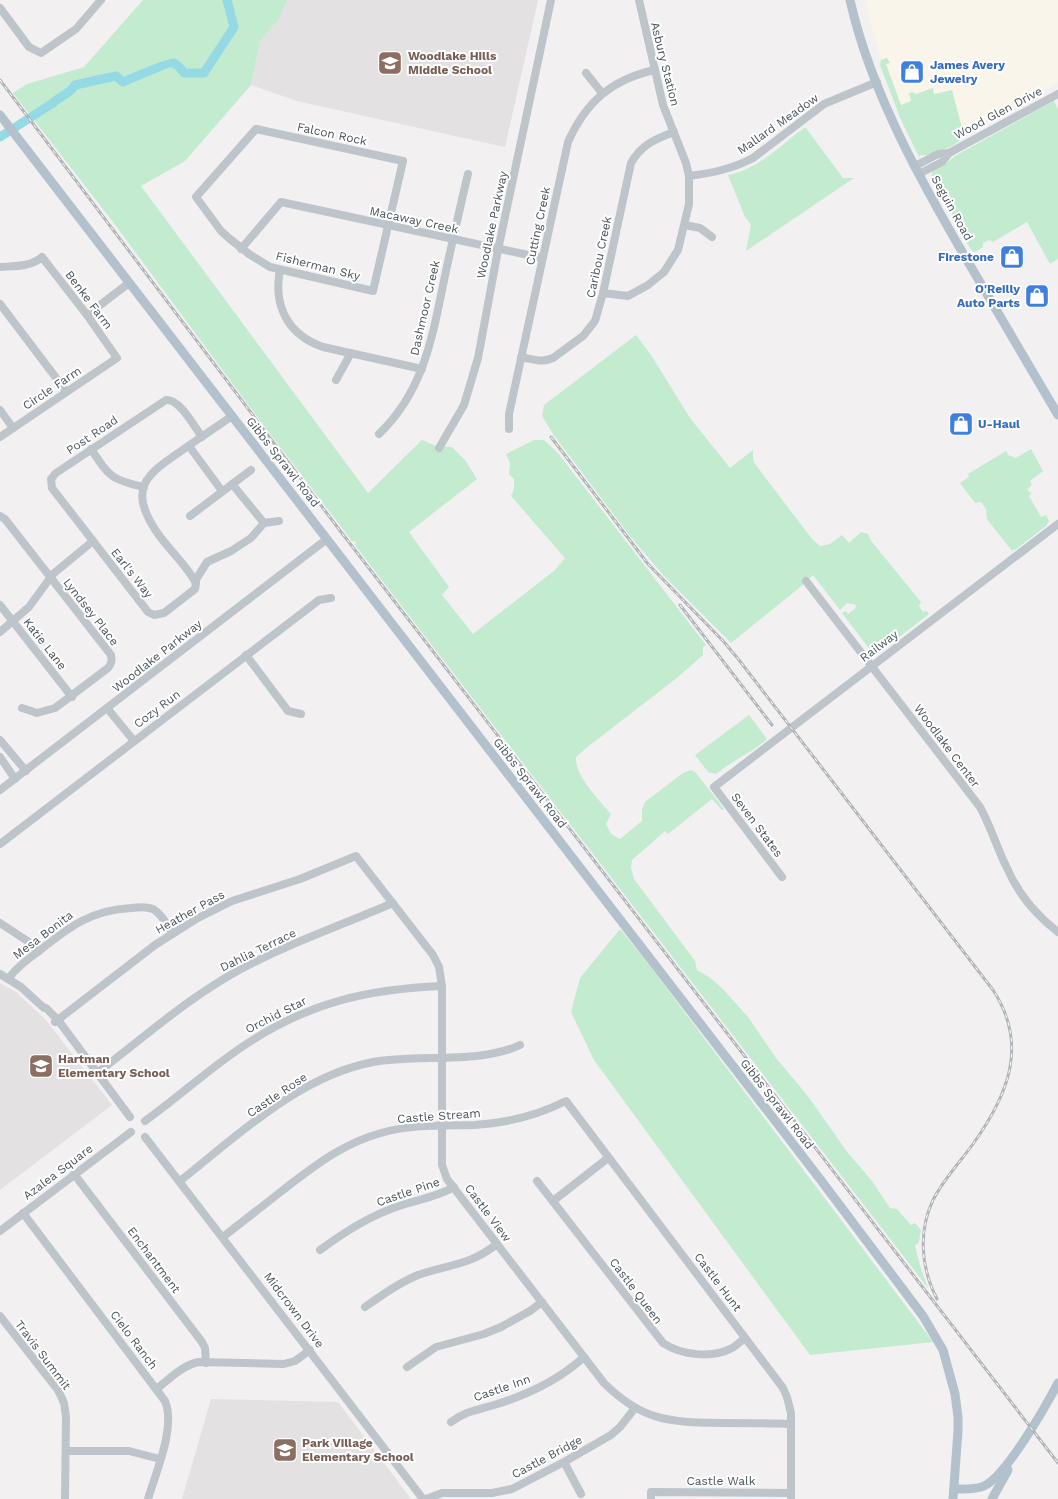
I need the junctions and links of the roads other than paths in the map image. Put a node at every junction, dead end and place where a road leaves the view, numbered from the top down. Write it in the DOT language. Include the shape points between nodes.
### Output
graph roads {
  1 [pos="101,0"];
  2 [pos="551,0"];
  3 [pos="639,0"];
  4 [pos="850,0"];
  5 [pos="0,8"];
  6 [pos="654,70"];
  7 [pos="586,73"];
  8 [pos="877,82"];
  9 [pos="602,94"];
  10 [pos="1058,94"];
  11 [pos="0,115"];
  12 [pos="674,132"];
  13 [pos="917,170"];
  14 [pos="468,174"];
  15 [pos="689,176"];
  16 [pos="196,197"];
  17 [pos="685,225"];
  18 [pos="388,226"];
  19 [pos="712,237"];
  20 [pos="452,240"];
  21 [pos="241,249"];
  22 [pos="498,250"];
  23 [pos="542,258"];
  24 [pos="0,267"];
  25 [pos="280,270"];
  26 [pos="129,282"];
  27 [pos="603,293"];
  28 [pos="0,304"];
  29 [pos="87,315"];
  30 [pos="351,353"];
  31 [pos="521,357"];
  32 [pos="117,358"];
  33 [pos="422,370"];
  34 [pos="336,380"];
  35 [pos="66,391"];
  36 [pos="0,410"];
  37 [pos="1058,415"];
  38 [pos="232,416"];
  39 [pos="13,428"];
  40 [pos="508,429"];
  41 [pos="378,434"];
  42 [pos="0,436"];
  43 [pos="202,437"];
  44 [pos="188,446"];
  45 [pos="438,448"];
  46 [pos="91,449"];
  47 [pos="250,470"];
  48 [pos="232,484"];
  49 [pos="144,487"];
  50 [pos="222,491"];
  51 [pos="0,516"];
  52 [pos="190,516"];
  53 [pos="279,521"];
  54 [pos="264,523"];
  55 [pos="1058,524"];
  56 [pos="327,539"];
  57 [pos="93,541"];
  58 [pos="51,578"];
  59 [pos="195,581"];
  60 [pos="806,581"];
  61 [pos="331,598"];
  62 [pos="0,605"];
  63 [pos="13,622"];
  64 [pos="0,632"];
  65 [pos="246,656"];
  66 [pos="872,666"];
  67 [pos="72,696"];
  68 [pos="22,708"];
  69 [pos="107,708"];
  70 [pos="301,714"];
  71 [pos="0,740"];
  72 [pos="134,741"];
  73 [pos="0,757"];
  74 [pos="26,771"];
  75 [pos="15,779"];
  76 [pos="714,787"];
  77 [pos="0,790"];
  78 [pos="0,844"];
  79 [pos="356,856"];
  80 [pos="782,877"];
  81 [pos="392,903"];
  82 [pos="0,924"];
  83 [pos="1058,932"];
  84 [pos="172,933"];
  85 [pos="38,951"];
  86 [pos="0,974"];
  87 [pos="8,979"];
  88 [pos="442,986"];
  89 [pos="57,1021"];
  90 [pos="520,1045"];
  91 [pos="442,1057"];
  92 [pos="97,1073"];
  93 [pos="566,1101"];
  94 [pos="130,1117"];
  95 [pos="145,1121"];
  96 [pos="442,1125"];
  97 [pos="130,1132"];
  98 [pos="145,1136"];
  99 [pos="608,1158"];
  100 [pos="74,1174"];
  101 [pos="180,1181"];
  102 [pos="537,1181"];
  103 [pos="454,1187"];
  104 [pos="553,1201"];
  105 [pos="23,1213"];
  106 [pos="0,1231"];
  107 [pos="223,1237"];
  108 [pos="497,1244"];
  109 [pos="320,1250"];
  110 [pos="542,1302"];
  111 [pos="365,1307"];
  112 [pos="0,1316"];
  113 [pos="745,1338"];
  114 [pos="310,1350"];
  115 [pos="584,1357"];
  116 [pos="206,1362"];
  117 [pos="407,1367"];
  118 [pos="1058,1383"];
  119 [pos="157,1388"];
  120 [pos="635,1408"];
  121 [pos="451,1422"];
  122 [pos="790,1424"];
  123 [pos="1022,1442"];
  124 [pos="66,1451"];
  125 [pos="160,1459"];
  126 [pos="564,1462"];
  127 [pos="954,1489"];
  128 [pos="581,1494"];
  129 [pos="651,1496"];
  130 [pos="791,1496"];
  131 [pos="65,1499"];
  132 [pos="148,1499"];
  133 [pos="425,1499"];
  134 [pos="953,1499"];
  135 [pos="992,1499"];
  1 -- 5 [label="street" via="76,29 42,53 29,47"];
  2 -- 22 [label="street, Woodlake Parkway"];
  3 -- 6 [label="street, Asbury Station"];
  4 -- 8 [label="main road, Seguin Road"];
  6 -- 9 [label="street, Cutting Creek" via="628,78"];
  6 -- 12 [label="street, Asbury Station"];
  7 -- 9 [label="street"];
  8 -- 13 [label="main road, Seguin Road"];
  8 -- 15 [label="street, Mallard Meadow" via="824,104 753,158 717,172"];
  9 -- 23 [label="street, Cutting Creek" via="581,117 568,142"];
  10 -- 13 [label="street, Wood Glen Drive" via="949,153 942,162"];
  11 -- 26 [label="main road, Gibbs Sprawl Road"];
  12 -- 15 [label="street, Asbury Station"];
  12 -- 27 [label="street, Caribou Creek" via="647,143 631,163"];
  13 -- 37 [label="main road, Seguin Road"];
  14 -- 20 [label="street, Dashmoor Creek"];
  15 -- 17 [label="street, Asbury Station"];
  16 -- 18 [label="street, Falcon Rock" via="256,129 403,160"];
  16 -- 21 [label="street, Fisherman Sky" via="221,231"];
  17 -- 19 [label="street" via="700,228"];
  17 -- 27 [label="street, Asbury Station" via="678,250 664,272 628,296"];
  18 -- 20 [label="street, Macaway Creek"];
  18 -- 21 [label="street, Macaway Creek" via="281,202"];
  18 -- 25 [label="street, Fisherman Sky" via="373,290"];
  20 -- 22 [label="street, Macaway Creek"];
  20 -- 33 [label="street, Dashmoor Creek"];
  21 -- 25 [label="street, Fisherman Sky"];
  22 -- 23 [label="street, Macaway Creek"];
  22 -- 45 [label="street, Woodlake Parkway" via="471,385 454,423"];
  23 -- 31 [label="street, Cutting Creek"];
  24 -- 29 [label="street, Benke Farm" via="25,265 42,257"];
  25 -- 30 [label="street" via="278,297 289,322 311,343"];
  26 -- 29 [label="street"];
  26 -- 38 [label="main road, Gibbs Sprawl Road"];
  27 -- 31 [label="street, Caribou Creek" via="595,320 583,336 553,358 541,361"];
  28 -- 35 [label="street"];
  29 -- 32 [label="street, Benke Farm"];
  30 -- 33 [label="street"];
  30 -- 34 [label="street"];
  31 -- 40 [label="street, Cutting Creek"];
  32 -- 35 [label="street, Circle Farm"];
  33 -- 41 [label="street, Dashmoor Creek" via="395,418"];
  35 -- 39 [label="street, Circle Farm"];
  36 -- 39 [label="street"];
  38 -- 43 [label="street"];
  38 -- 56 [label="main road, Gibbs Sprawl Road"];
  39 -- 42 [label="street, Circle Farm"];
  43 -- 44 [label="street"];
  43 -- 46 [label="street, Post Road" via="178,405 168,399"];
  44 -- 49 [label="street" via="156,469"];
  44 -- 50 [label="street"];
  46 -- 49 [label="street" via="114,479"];
  46 -- 57 [label="street, Post Road" via="56,473 51,485"];
  47 -- 48 [label="street"];
  48 -- 50 [label="street"];
  48 -- 54 [label="street"];
  49 -- 59 [label="street" via="144,506 156,530"];
  50 -- 52 [label="street"];
  51 -- 58 [label="street, Lyndsey Place"];
  53 -- 54 [label="street"];
  54 -- 59 [label="street" via="251,538 207,562"];
  55 -- 66 [label="street, Railway"];
  56 -- 69 [label="street, Woodlake Parkway"];
  56 -- 127 [label="main road, Gibbs Sprawl Road" via="826,1186 928,1324 945,1356 955,1394 958,1431"];
  57 -- 58 [label="street"];
  57 -- 59 [label="street, Earl's Way" via="151,614 164,613 195,589"];
  58 -- 63 [label="street"];
  58 -- 67 [label="street, Lyndsey Place" via="112,659 108,668"];
  60 -- 66 [label="street, Woodlake Center"];
  61 -- 65 [label="street, Cozy Run" via="319,600"];
  62 -- 63 [label="street, Katie Lane"];
  63 -- 64 [label="street"];
  63 -- 67 [label="street, Katie Lane"];
  65 -- 70 [label="street" via="288,711"];
  65 -- 72 [label="street, Cozy Run"];
  66 -- 76 [label="street, Railway"];
  66 -- 83 [label="street, Woodlake Center" via="980,807 1024,898"];
  67 -- 68 [label="street, Lyndsey Place" via="46,711"];
  69 -- 72 [label="street"];
  69 -- 74 [label="street, Woodlake Parkway"];
  71 -- 74 [label="street"];
  72 -- 78 [label="street, Cozy Run"];
  73 -- 75 [label="street"];
  74 -- 75 [label="street, Woodlake Parkway"];
  75 -- 77 [label="street, Woodlake Parkway"];
  76 -- 80 [label="street, Seven States"];
  79 -- 81 [label="street, Castle View"];
  79 -- 84 [label="street, Heather Pass" via="300,879 226,903"];
  81 -- 88 [label="street, Castle View" via="437,961"];
  81 -- 92 [label="street, Dahlia Terrace" via="239,970 195,998"];
  82 -- 85 [label="street"];
  84 -- 85 [label="street, Mesa Bonita" via="160,914 151,908 120,908 82,920"];
  84 -- 89 [label="street, Heather Pass"];
  85 -- 87 [label="street, Mesa Bonita"];
  86 -- 87 [label="street"];
  87 -- 89 [label="street" via="46,1008"];
  88 -- 91 [label="street, Castle View"];
  88 -- 95 [label="street, Orchid Star" via="373,992 324,1004 285,1021 246,1043"];
  89 -- 92 [label="street" via="68,1031"];
  90 -- 91 [label="street, Castle Rose" via="487,1054"];
  91 -- 96 [label="street, Castle View"];
  91 -- 101 [label="street, Castle Rose" via="372,1062 313,1083 272,1110"];
  92 -- 94 [label="street"];
  93 -- 96 [label="street, Castle Stream" via="514,1120"];
  93 -- 99 [label="street, Castle Hunt"];
  96 -- 103 [label="street, Castle View" via="443,1171"];
  96 -- 107 [label="street, Castle Stream" via="389,1131 345,1147 316,1165"];
  97 -- 100 [label="street, Azalea Square"];
  98 -- 101 [label="street, Midcrown Drive"];
  99 -- 104 [label="street"];
  99 -- 113 [label="street, Castle Hunt"];
  100 -- 105 [label="street, Azalea Square"];
  100 -- 116 [label="street, Enchantment" via="202,1342"];
  101 -- 107 [label="street, Midcrown Drive"];
  102 -- 104 [label="street, Castle Queen"];
  103 -- 108 [label="street, Castle View"];
  103 -- 109 [label="street, Castle Pine" via="367,1219"];
  104 -- 113 [label="street, Castle Queen" via="663,1343 681,1352 706,1354 733,1348"];
  105 -- 106 [label="street, Azalea Square"];
  105 -- 119 [label="street, Cielo Ranch"];
  107 -- 114 [label="street, Midcrown Drive"];
  108 -- 110 [label="street, Castle View"];
  108 -- 111 [label="street" via="472,1260 398,1284"];
  110 -- 115 [label="street, Castle View"];
  110 -- 117 [label="street" via="501,1328 436,1347"];
  112 -- 124 [label="street, Travis Summit" via="58,1390 66,1417"];
  113 -- 122 [label="street, Castle Hunt" via="783,1388 790,1406"];
  114 -- 116 [label="street" via="295,1361 284,1364"];
  114 -- 133 [label="street, Midcrown Drive"];
  115 -- 120 [label="street, Castle View" via="613,1392"];
  115 -- 121 [label="street, Castle Inn" via="530,1392 470,1410"];
  116 -- 119 [label="street" via="187,1365"];
  118 -- 123 [label="main road"];
  119 -- 125 [label="street, Cielo Ranch" via="169,1416"];
  120 -- 122 [label="street, Castle View" via="658,1418 680,1422"];
  120 -- 126 [label="street, Castle Bridge" via="612,1435"];
  122 -- 130 [label="street, Castle Hunt"];
  123 -- 127 [label="main road" via="991,1482 976,1489"];
  123 -- 135 [label="main road"];
  124 -- 125 [label="street" via="129,1452"];
  124 -- 131 [label="street, Travis Summit"];
  125 -- 132 [label="street, Cielo Ranch"];
  126 -- 128 [label="street"];
  126 -- 133 [label="street, Castle Bridge" via="512,1489 492,1493 442,1493"];
  127 -- 134 [label="main road, Gibbs Sprawl Road"];
  129 -- 130 [label="street, Castle Walk"];
}
